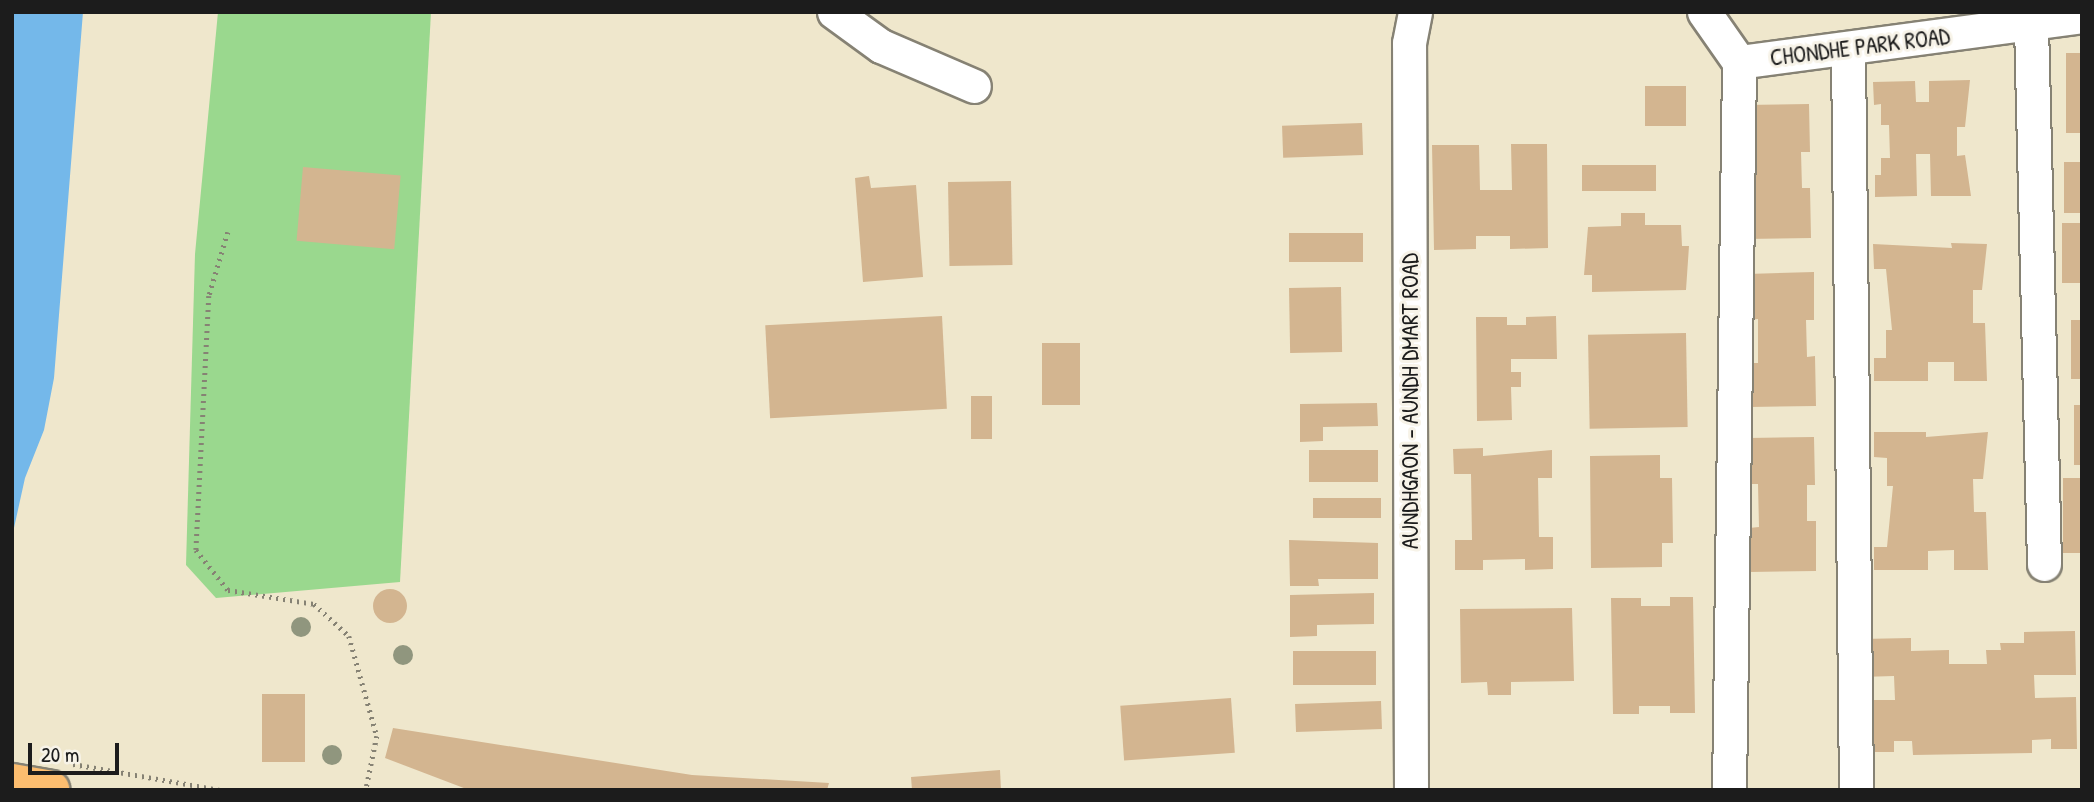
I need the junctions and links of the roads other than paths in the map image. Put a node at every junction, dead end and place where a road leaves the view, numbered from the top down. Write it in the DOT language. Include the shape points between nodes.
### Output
graph roads {
  1 [pos="834,12"];
  2 [pos="1415,12"];
  3 [pos="1704,12"];
  4 [pos="2082,16"];
  5 [pos="2031,24"];
  6 [pos="1848,51"];
  7 [pos="1740,62"];
  8 [pos="974,86"];
  9 [pos="2044,564"];
  10 [pos="54,776"];
  11 [pos="12,783"];
  12 [pos="1412,790"];
  13 [pos="1729,790"];
  14 [pos="1856,790"];
  1 -- 8 [label="street" via="881,46"];
  2 -- 12 [label="street, AUNDHGAON - AUNDH DMART ROAD" via="1409,43"];
  3 -- 7 [label="street, CHONDHE PARK ROAD"];
  4 -- 5 [label="street, CHONDHE PARK ROAD"];
  5 -- 6 [label="street, CHONDHE PARK ROAD"];
  5 -- 9 [label="street"];
  6 -- 7 [label="street, CHONDHE PARK ROAD"];
  6 -- 14 [label="street"];
  7 -- 13 [label="street"];
  10 -- 11 [label="main road"];
}
